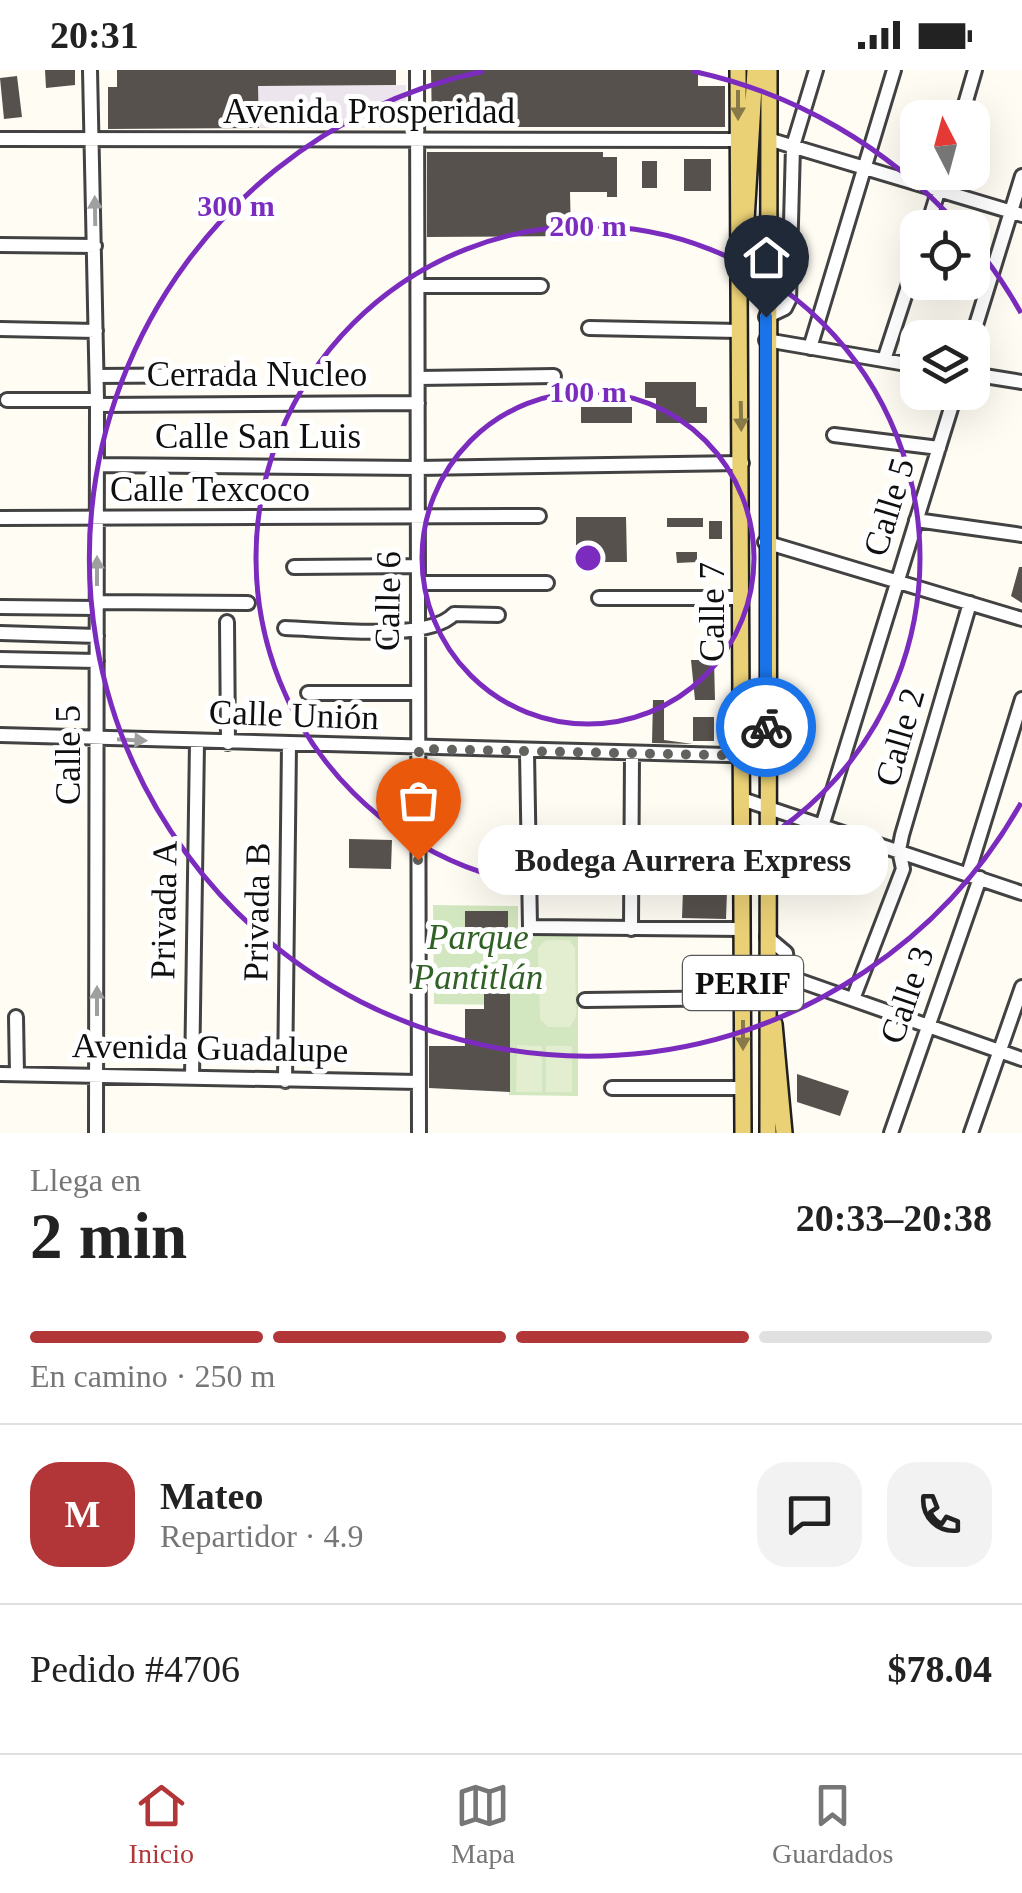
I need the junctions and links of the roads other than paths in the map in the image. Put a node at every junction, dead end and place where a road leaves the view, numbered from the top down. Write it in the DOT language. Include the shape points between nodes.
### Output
graph roads {
  1 [pos="90,70"];
  2 [pos="417,70"];
  3 [pos="738,70"];
  4 [pos="755,70"];
  5 [pos="768,70"];
  6 [pos="816,70"];
  7 [pos="894,70"];
  8 [pos="975,70"];
  9 [pos="966,100"];
  10 [pos="768,139"];
  11 [pos="0,140"];
  12 [pos="94,140"];
  13 [pos="738,140"];
  14 [pos="418,142"];
  15 [pos="793,146"];
  16 [pos="864,168"];
  17 [pos="1022,176"];
  18 [pos="900,179"];
  19 [pos="939,190"];
  20 [pos="933,210"];
  21 [pos="1017,213"];
  22 [pos="0,245"];
  23 [pos="95,246"];
  24 [pos="739,249"];
  25 [pos="418,286"];
  26 [pos="540,286"];
  27 [pos="904,300"];
  28 [pos="766,317"];
  29 [pos="978,320"];
  30 [pos="590,328"];
  31 [pos="0,329"];
  32 [pos="96,331"];
  33 [pos="739,331"];
  34 [pos="766,340"];
  35 [pos="810,348"];
  36 [pos="884,360"];
  37 [pos="900,363"];
  38 [pos="232,375"];
  39 [pos="97,376"];
  40 [pos="554,376"];
  41 [pos="990,377"];
  42 [pos="418,378"];
  43 [pos="1022,382"];
  44 [pos="7,400"];
  45 [pos="97,402"];
  46 [pos="418,403"];
  47 [pos="951,410"];
  48 [pos="834,435"];
  49 [pos="939,448"];
  50 [pos="742,463"];
  51 [pos="96,465"];
  52 [pos="418,468"];
  53 [pos="539,516"];
  54 [pos="0,518"];
  55 [pos="96,519"];
  56 [pos="419,520"];
  57 [pos="916,520"];
  58 [pos="1022,535"];
  59 [pos="765,542"];
  60 [pos="418,566"];
  61 [pos="294,567"];
  62 [pos="897,582"];
  63 [pos="418,583"];
  64 [pos="548,583"];
  65 [pos="599,598"];
  66 [pos="741,598"];
  67 [pos="248,603"];
  68 [pos="970,604"];
  69 [pos="97,605"];
  70 [pos="0,607"];
  71 [pos="498,614"];
  72 [pos="1022,619"];
  73 [pos="227,622"];
  74 [pos="285,628"];
  75 [pos="418,630"];
  76 [pos="0,632"];
  77 [pos="97,636"];
  78 [pos="0,659"];
  79 [pos="97,661"];
  80 [pos="308,693"];
  81 [pos="417,693"];
  82 [pos="1022,698"];
  83 [pos="0,735"];
  84 [pos="99,738"];
  85 [pos="197,742"];
  86 [pos="228,743"];
  87 [pos="289,745"];
  88 [pos="419,749"];
  89 [pos="527,753"];
  90 [pos="632,754"];
  91 [pos="766,756"];
  92 [pos="742,757"];
  93 [pos="742,799"];
  94 [pos="766,804"];
  95 [pos="823,824"];
  96 [pos="899,850"];
  97 [pos="974,876"];
  98 [pos="1022,892"];
  99 [pos="631,929"];
  100 [pos="743,929"];
  101 [pos="767,937"];
  102 [pos="1022,988"];
  103 [pos="743,998"];
  104 [pos="853,999"];
  105 [pos="585,1000"];
  106 [pos="768,1001"];
  107 [pos="16,1018"];
  108 [pos="928,1026"];
  109 [pos="1000,1051"];
  110 [pos="1022,1059"];
  111 [pos="0,1074"];
  112 [pos="17,1074"];
  113 [pos="96,1076"];
  114 [pos="192,1078"];
  115 [pos="285,1081"];
  116 [pos="418,1082"];
  117 [pos="612,1088"];
  118 [pos="742,1088"];
  119 [pos="96,1133"];
  120 [pos="419,1133"];
  121 [pos="743,1133"];
  122 [pos="768,1133"];
  123 [pos="784,1133"];
  124 [pos="891,1133"];
  125 [pos="971,1133"];
  1 -- 12 [label="street, Calle 5"];
  2 -- 14 [label="street, Calle 6"];
  3 -- 13 [label="main road, Calle 7 / PERIF, one-way"];
  4 -- 24 [label="main road" via="749,208"];
  5 -- 10 [label="main road, Calle 7 / PERIF"];
  6 -- 15 [label="street"];
  7 -- 16 [label="street"];
  8 -- 9 [label="street"];
  10 -- 15 [label="street"];
  10 -- 28 [label="main road, Calle 7 / PERIF"];
  11 -- 12 [label="street, Avenida Prosperidad"];
  12 -- 14 [label="street, Avenida Prosperidad"];
  23 -- 12 [label="street, Calle 5, one-way"];
  13 -- 14 [label="street, Avenida Prosperidad"];
  13 -- 24 [label="main road, Calle 7 / PERIF"];
  14 -- 25 [label="street, Calle 6"];
  15 -- 16 [label="street"];
  15 -- 28 [label="street" via="789,300"];
  16 -- 18 [label="street"];
  16 -- 35 [label="street"];
  17 -- 21 [label="street"];
  19 -- 20 [label="street"];
  19 -- 21 [label="street"];
  21 -- 29 [label="street"];
  22 -- 23 [label="street"];
  23 -- 32 [label="street, Calle 5"];
  24 -- 33 [label="main road, Calle 7 / PERIF"];
  25 -- 26 [label="street"];
  25 -- 42 [label="street, Calle 6"];
  27 -- 36 [label="street"];
  28 -- 34 [label="main road, Calle 7 / PERIF"];
  30 -- 33 [label="street"];
  31 -- 32 [label="street"];
  32 -- 39 [label="street, Calle 5"];
  33 -- 50 [label="main road, Calle 7 / PERIF, one-way"];
  34 -- 35 [label="street"];
  34 -- 59 [label="main road, Calle 7 / PERIF"];
  35 -- 36 [label="street"];
  36 -- 37 [label="street"];
  38 -- 39 [label="street"];
  39 -- 45 [label="street, Calle 5"];
  40 -- 42 [label="street"];
  41 -- 43 [label="street"];
  42 -- 46 [label="street, Calle 6"];
  44 -- 45 [label="street, Cerrada Nucleo"];
  45 -- 46 [label="street, Cerrada Nucleo"];
  45 -- 51 [label="street, Calle 5"];
  46 -- 52 [label="street, Calle 6"];
  47 -- 49 [label="street, Calle 5"];
  48 -- 49 [label="street"];
  49 -- 57 [label="street, Calle 5"];
  50 -- 52 [label="street, Calle San Luis"];
  50 -- 66 [label="main road, Calle 7 / PERIF"];
  51 -- 52 [label="street, Calle San Luis"];
  51 -- 55 [label="street, Calle 5"];
  52 -- 56 [label="street, Calle 6"];
  53 -- 56 [label="street, Calle Texcoco"];
  54 -- 55 [label="street, Calle Texcoco"];
  55 -- 56 [label="street, Calle Texcoco"];
  69 -- 55 [label="street, Calle 5, one-way"];
  56 -- 60 [label="street, Calle 6"];
  57 -- 58 [label="street"];
  57 -- 62 [label="street, Calle 5"];
  59 -- 62 [label="street"];
  59 -- 91 [label="main road, Calle 7 / PERIF"];
  60 -- 61 [label="street"];
  60 -- 63 [label="street, Calle 6"];
  62 -- 68 [label="street"];
  62 -- 95 [label="street, Calle 5"];
  63 -- 64 [label="street"];
  63 -- 75 [label="street, Calle 6"];
  65 -- 66 [label="street"];
  66 -- 92 [label="main road, Calle 7 / PERIF"];
  67 -- 69 [label="street"];
  68 -- 72 [label="street"];
  68 -- 96 [label="street, Calle 2"];
  69 -- 70 [label="street"];
  69 -- 77 [label="street, Calle 5"];
  71 -- 75 [label="street" via="454,614 444,625"];
  73 -- 86 [label="street"];
  74 -- 75 [label="street"];
  75 -- 81 [label="street, Calle 6"];
  76 -- 77 [label="street"];
  77 -- 79 [label="street, Calle 5"];
  78 -- 79 [label="street"];
  79 -- 84 [label="street, Calle 5"];
  80 -- 81 [label="street"];
  81 -- 88 [label="street, Calle 6"];
  82 -- 97 [label="street, Calle 3"];
  83 -- 84 [label="street, Calle Unión"];
  84 -- 85 [label="street, Calle Unión, one-way"];
  113 -- 84 [label="street, Calle 5, one-way"];
  85 -- 86 [label="street, Calle Unión"];
  85 -- 114 [label="street, Privada A"];
  86 -- 87 [label="street, Calle Unión"];
  87 -- 88 [label="street, Calle Unión"];
  87 -- 115 [label="street, Privada B"];
  88 -- 89 [label="street, Calle Unión"];
  88 -- 116 [label="street, Calle 6"];
  89 -- 90 [label="street, Calle Unión"];
  89 -- 99 [label="street" via="530,928"];
  90 -- 92 [label="street, Calle Unión"];
  90 -- 99 [label="street"];
  91 -- 92 [label="street, Calle Unión"];
  91 -- 94 [label="main road, Calle 7 / PERIF"];
  92 -- 93 [label="main road, Calle 7 / PERIF"];
  93 -- 94 [label="street"];
  93 -- 100 [label="main road, Calle 7 / PERIF"];
  94 -- 95 [label="street"];
  94 -- 101 [label="main road, Calle 7 / PERIF"];
  95 -- 96 [label="street"];
  96 -- 97 [label="street"];
  96 -- 104 [label="street, Calle 2" via="904,868"];
  97 -- 98 [label="street"];
  97 -- 108 [label="street, Calle 3"];
  99 -- 100 [label="street"];
  100 -- 103 [label="main road, Calle 7 / PERIF"];
  101 -- 104 [label="street" via="786,953 789,976"];
  101 -- 106 [label="main road, Calle 7 / PERIF"];
  102 -- 109 [label="street"];
  103 -- 105 [label="street"];
  103 -- 118 [label="main road, Calle 7 / PERIF, one-way"];
  104 -- 108 [label="street"];
  106 -- 122 [label="main road, Calle 7 / PERIF"];
  106 -- 123 [label="main road"];
  107 -- 112 [label="street"];
  108 -- 109 [label="street"];
  108 -- 124 [label="street, Calle 3"];
  109 -- 110 [label="street"];
  109 -- 125 [label="street"];
  111 -- 112 [label="street, Avenida Guadalupe"];
  112 -- 113 [label="street, Avenida Guadalupe"];
  113 -- 114 [label="street, Avenida Guadalupe"];
  113 -- 119 [label="street, Calle 5"];
  114 -- 115 [label="street, Avenida Guadalupe"];
  115 -- 116 [label="street, Avenida Guadalupe"];
  116 -- 120 [label="street, Calle 6"];
  117 -- 118 [label="street"];
  118 -- 121 [label="main road, Calle 7 / PERIF"];
}
